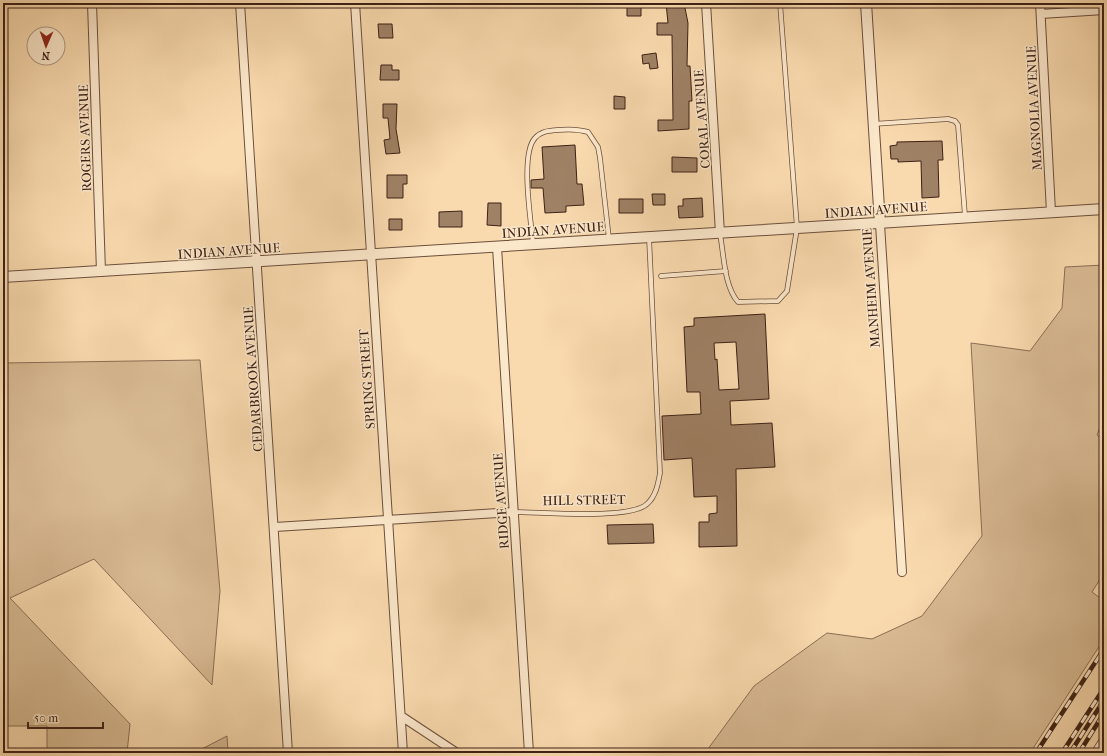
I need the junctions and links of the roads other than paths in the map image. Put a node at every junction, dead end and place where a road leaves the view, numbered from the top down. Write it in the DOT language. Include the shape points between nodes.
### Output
graph roads {
  1 [pos="92,3"];
  2 [pos="240,3"];
  3 [pos="355,3"];
  4 [pos="706,3"];
  5 [pos="780,3"];
  6 [pos="866,3"];
  7 [pos="1040,3"];
  8 [pos="1104,10"];
  9 [pos="1041,14"];
  10 [pos="873,124"];
  11 [pos="1104,209"];
  12 [pos="1051,212"];
  13 [pos="965,218"];
  14 [pos="880,224"];
  15 [pos="796,228"];
  16 [pos="720,233"];
  17 [pos="648,237"];
  18 [pos="609,239"];
  19 [pos="533,244"];
  20 [pos="497,247"];
  21 [pos="371,255"];
  22 [pos="257,262"];
  23 [pos="726,271"];
  24 [pos="100,272"];
  25 [pos="661,276"];
  26 [pos="3,277"];
  27 [pos="514,512"];
  28 [pos="388,520"];
  29 [pos="275,528"];
  30 [pos="902,572"];
  31 [pos="401,716"];
  32 [pos="1104,736"];
  33 [pos="288,753"];
  34 [pos="403,753"];
  35 [pos="458,753"];
  36 [pos="529,753"];
  37 [pos="1093,753"];
  1 -- 24 [label="street, ROGERS AVENUE"];
  2 -- 22 [label="street, CEDARBROOK AVENUE"];
  3 -- 21 [label="street, SPRING STREET"];
  4 -- 16 [label="street, CORAL AVENUE"];
  5 -- 15 [label="lane"];
  6 -- 10 [label="street, MANHEIM AVENUE"];
  7 -- 9 [label="street, MAGNOLIA AVENUE"];
  8 -- 9 [label="street"];
  9 -- 12 [label="street, MAGNOLIA AVENUE"];
  10 -- 13 [label="lane" via="948,119 955,121 958,125"];
  10 -- 14 [label="street, MANHEIM AVENUE"];
  11 -- 12 [label="street, INDIAN AVENUE"];
  12 -- 13 [label="street, INDIAN AVENUE"];
  13 -- 14 [label="street, INDIAN AVENUE"];
  14 -- 15 [label="street, INDIAN AVENUE"];
  14 -- 30 [label="street, MANHEIM AVENUE"];
  15 -- 16 [label="street, INDIAN AVENUE"];
  15 -- 23 [label="lane" via="787,290 778,301 738,302 733,296"];
  16 -- 17 [label="street, INDIAN AVENUE"];
  16 -- 23 [label="lane"];
  17 -- 18 [label="street, INDIAN AVENUE"];
  17 -- 27 [label="lane, HILL STREET" via="660,473 658,486 647,504 629,512"];
  18 -- 19 [label="street, INDIAN AVENUE"];
  18 -- 19 [label="lane" via="598,147 588,132 561,130 542,132 529,148 527,179"];
  19 -- 20 [label="street, INDIAN AVENUE"];
  20 -- 21 [label="street, INDIAN AVENUE"];
  20 -- 27 [label="street, RIDGE AVENUE"];
  21 -- 22 [label="street, INDIAN AVENUE"];
  21 -- 28 [label="street, SPRING STREET"];
  22 -- 24 [label="street, INDIAN AVENUE"];
  22 -- 29 [label="street, CEDARBROOK AVENUE"];
  23 -- 25 [label="lane"];
  24 -- 26 [label="street, INDIAN AVENUE"];
  27 -- 28 [label="street, HILL STREET"];
  27 -- 36 [label="street, RIDGE AVENUE"];
  28 -- 29 [label="street, HILL STREET"];
  28 -- 31 [label="street, SPRING STREET"];
  29 -- 33 [label="street, CEDARBROOK AVENUE"];
  31 -- 34 [label="street, SPRING STREET"];
  31 -- 35 [label="street"];
  32 -- 37 [label="lane"];
}
